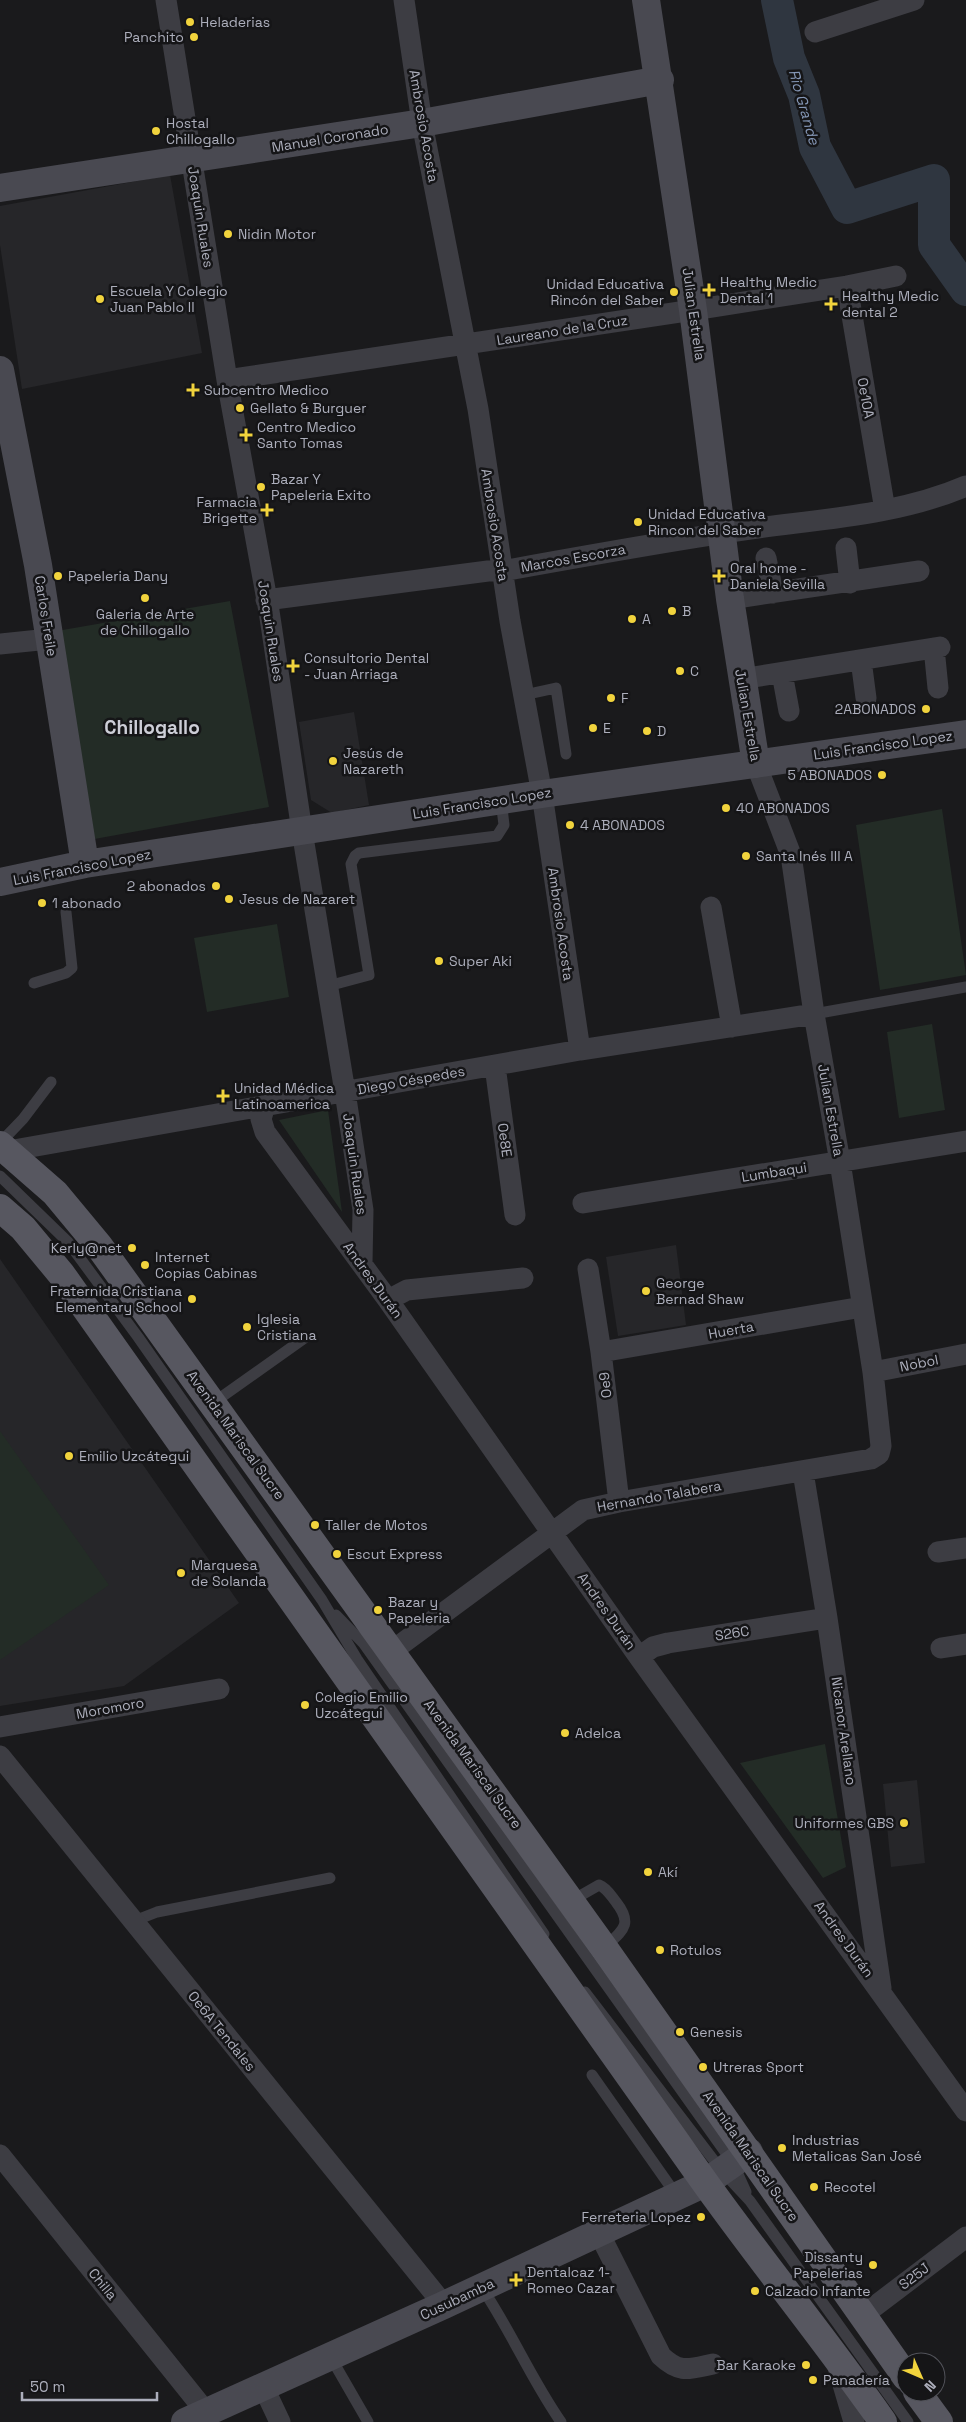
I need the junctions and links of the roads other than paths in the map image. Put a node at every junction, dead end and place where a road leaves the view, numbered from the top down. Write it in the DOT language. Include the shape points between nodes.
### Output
graph roads {
  1 [pos="166,0"];
  2 [pos="404,0"];
  3 [pos="646,0"];
  4 [pos="914,0"];
  5 [pos="815,32"];
  6 [pos="660,80"];
  7 [pos="422,123"];
  8 [pos="192,160"];
  9 [pos="0,188"];
  10 [pos="896,276"];
  11 [pos="847,286"];
  12 [pos="693,310"];
  13 [pos="465,345"];
  14 [pos="0,370"];
  15 [pos="227,380"];
  16 [pos="966,486"];
  17 [pos="885,510"];
  18 [pos="723,533"];
  19 [pos="846,548"];
  20 [pos="766,558"];
  21 [pos="502,571"];
  22 [pos="919,572"];
  23 [pos="850,582"];
  24 [pos="773,593"];
  25 [pos="730,599"];
  26 [pos="266,600"];
  27 [pos="49,639"];
  28 [pos="0,644"];
  29 [pos="862,660"];
  30 [pos="782,673"];
  31 [pos="741,679"];
  32 [pos="938,688"];
  33 [pos="524,695"];
  34 [pos="866,698"];
  35 [pos="789,711"];
  36 [pos="960,734"];
  37 [pos="566,754"];
  38 [pos="756,764"];
  39 [pos="542,794"];
  40 [pos="502,800"];
  41 [pos="302,831"];
  42 [pos="69,872"];
  43 [pos="0,882"];
  44 [pos="711,907"];
  45 [pos="66,912"];
  46 [pos="34,983"];
  47 [pos="328,986"];
  48 [pos="966,987"];
  49 [pos="814,1014"];
  50 [pos="732,1027"];
  51 [pos="580,1050"];
  52 [pos="495,1066"];
  53 [pos="51,1082"];
  54 [pos="345,1092"];
  55 [pos="265,1105"];
  56 [pos="966,1141"];
  57 [pos="2,1154"];
  58 [pos="840,1162"];
  59 [pos="583,1203"];
  60 [pos="0,1208"];
  61 [pos="515,1215"];
  62 [pos="362,1263"];
  63 [pos="588,1269"];
  64 [pos="523,1278"];
  65 [pos="388,1300"];
  66 [pos="862,1307"];
  67 [pos="306,1337"];
  68 [pos="601,1352"];
  69 [pos="966,1354"];
  70 [pos="873,1372"];
  71 [pos="213,1403"];
  72 [pos="879,1454"];
  73 [pos="802,1472"];
  74 [pos="619,1502"];
  75 [pos="551,1532"];
  76 [pos="966,1548"];
  77 [pos="938,1552"];
  78 [pos="322,1600"];
  79 [pos="827,1618"];
  80 [pos="966,1644"];
  81 [pos="941,1648"];
  82 [pos="392,1651"];
  83 [pos="640,1657"];
  84 [pos="219,1689"];
  85 [pos="0,1727"];
  86 [pos="0,1756"];
  87 [pos="330,1878"];
  88 [pos="571,1901"];
  89 [pos="134,1921"];
  90 [pos="553,1947"];
  91 [pos="604,1948"];
  92 [pos="578,1983"];
  93 [pos="881,1991"];
  94 [pos="592,2075"];
  95 [pos="966,2111"];
  96 [pos="0,2155"];
  97 [pos="727,2167"];
  98 [pos="677,2196"];
  99 [pos="599,2233"];
  100 [pos="966,2237"];
  101 [pos="482,2288"];
  102 [pos="444,2306"];
  103 [pos="862,2316"];
  104 [pos="832,2350"];
  105 [pos="330,2356"];
  106 [pos="896,2363"];
  107 [pos="713,2364"];
  108 [pos="264,2386"];
  109 [pos="924,2402"];
  110 [pos="195,2417"];
  111 [pos="280,2422"];
  112 [pos="368,2422"];
  113 [pos="561,2422"];
  114 [pos="854,2422"];
  115 [pos="883,2422"];
  116 [pos="908,2422"];
  117 [pos="939,2422"];
  1 -- 8 [label="street, Joaquin Ruales"];
  2 -- 7 [label="street, Ambrosio Acosta"];
  3 -- 6 [label="street, Julian Estrella"];
  4 -- 5 [label="street"];
  6 -- 7 [label="street, Manuel Coronado"];
  6 -- 12 [label="street, Julian Estrella"];
  7 -- 8 [label="street, Manuel Coronado"];
  7 -- 13 [label="street, Ambrosio Acosta"];
  8 -- 9 [label="street, Manuel Coronado"];
  8 -- 15 [label="street, Joaquin Ruales"];
  10 -- 11 [label="street, Laureano de la Cruz"];
  11 -- 12 [label="street, Laureano de la Cruz"];
  11 -- 17 [label="street, Oe10A"];
  12 -- 13 [label="street, Laureano de la Cruz"];
  12 -- 18 [label="street, Julian Estrella"];
  13 -- 15 [label="street, Laureano de la Cruz"];
  13 -- 21 [label="street, Ambrosio Acosta"];
  14 -- 27 [label="street, Carlos Freile"];
  15 -- 26 [label="street, Joaquin Ruales"];
  16 -- 17 [label="street, Marcos Escorza"];
  17 -- 18 [label="street, Marcos Escorza"];
  18 -- 21 [label="street, Marcos Escorza"];
  18 -- 25 [label="street, Julian Estrella"];
  19 -- 23 [label="street"];
  20 -- 24 [label="street"];
  21 -- 26 [label="street, Marcos Escorza"];
  21 -- 33 [label="street, Ambrosio Acosta"];
  22 -- 23 [label="street"];
  23 -- 24 [label="street"];
  24 -- 25 [label="street"];
  25 -- 31 [label="street, Julian Estrella"];
  26 -- 41 [label="street, Joaquin Ruales"];
  27 -- 28 [label="street"];
  27 -- 42 [label="street, Carlos Freile"];
  29 -- 30 [label="street"];
  29 -- 32 [label="street" via="937,648"];
  29 -- 34 [label="street"];
  30 -- 31 [label="street"];
  30 -- 35 [label="street"];
  31 -- 38 [label="street, Julian Estrella"];
  33 -- 37 [label="lane" via="556,688"];
  33 -- 39 [label="street, Ambrosio Acosta"];
  36 -- 38 [label="street, Luis Francisco Lopez"];
  38 -- 39 [label="street, Luis Francisco Lopez"];
  38 -- 49 [label="street, Julian Estrella" via="791,856"];
  39 -- 40 [label="street, Luis Francisco Lopez"];
  39 -- 51 [label="street, Ambrosio Acosta"];
  40 -- 41 [label="street, Luis Francisco Lopez"];
  40 -- 47 [label="lane" via="504,825 497,836 355,856 351,864 369,975"];
  41 -- 42 [label="street, Luis Francisco Lopez"];
  41 -- 47 [label="street, Joaquin Ruales"];
  42 -- 43 [label="street, Luis Francisco Lopez"];
  44 -- 50 [label="street"];
  45 -- 46 [label="lane" via="72,968 66,974"];
  47 -- 54 [label="street, Joaquin Ruales"];
  48 -- 49 [label="lane"];
  49 -- 50 [label="street, Diego Céspedes"];
  49 -- 58 [label="street, Julian Estrella"];
  50 -- 51 [label="street, Diego Céspedes"];
  51 -- 52 [label="street, Diego Céspedes"];
  52 -- 54 [label="street, Diego Céspedes"];
  52 -- 61 [label="street, Oe8E"];
  53 -- 57 [label="lane" via="22,1119"];
  54 -- 55 [label="street, Diego Céspedes"];
  54 -- 62 [label="street, Joaquin Ruales" via="363,1210"];
  55 -- 57 [label="street, Diego Céspedes"];
  55 -- 62 [label="street, Andres Durán" via="261,1119 265,1132"];
  56 -- 58 [label="street, Lumbaqui"];
  57 -- 71 [label="main road, Avenida Mariscal Sucre" via="55,1194 99,1246"];
  57 -- 78 [label="lane" via="17,1190 68,1242"];
  58 -- 59 [label="street, Lumbaqui"];
  58 -- 66 [label="street, Julian Estrella"];
  60 -- 97 [label="main road, Avenida Mariscal Sucre" via="23,1228 62,1275 345,1680"];
  62 -- 65 [label="street, Andres Durán"];
  63 -- 68 [label="street, Oe9"];
  64 -- 65 [label="street" via="407,1290"];
  65 -- 75 [label="street, Andres Durán"];
  66 -- 68 [label="street, Huerta"];
  66 -- 70 [label="street, Julian Estrella"];
  67 -- 71 [label="lane"];
  68 -- 74 [label="street, Oe9"];
  69 -- 70 [label="street, Nobol"];
  70 -- 72 [label="street, Julian Estrella" via="881,1446"];
  71 -- 82 [label="main road, Avenida Mariscal Sucre"];
  72 -- 73 [label="street, Hernando Talabera" via="871,1459"];
  73 -- 74 [label="street, Hernando Talabera"];
  73 -- 79 [label="street, Nicanor Arellano"];
  74 -- 75 [label="street, Hernando Talabera" via="583,1510"];
  75 -- 82 [label="street, Hernando Talabera"];
  75 -- 83 [label="street, Andres Durán"];
  76 -- 77 [label="street"];
  78 -- 90 [label="lane" via="357,1659"];
  78 -- 97 [label="lane" via="364,1644"];
  79 -- 83 [label="street, S26C" via="668,1643 654,1647"];
  79 -- 93 [label="street, Nicanor Arellano"];
  80 -- 81 [label="street"];
  82 -- 88 [label="main road, Avenida Mariscal Sucre"];
  83 -- 93 [label="street, Andres Durán"];
  84 -- 85 [label="street, Moromoro"];
  86 -- 89 [label="street, Oe6A Tendales"];
  87 -- 89 [label="lane" via="157,1912"];
  88 -- 91 [label="main road, Avenida Mariscal Sucre"];
  88 -- 91 [label="lane" via="599,1886 606,1889 625,1914 622,1933"];
  89 -- 102 [label="street, Oe6A Tendales"];
  91 -- 97 [label="main road, Avenida Mariscal Sucre"];
  92 -- 97 [label="lane"];
  93 -- 95 [label="street, Andres Durán"];
  94 -- 98 [label="lane"];
  96 -- 110 [label="street, Chilla"];
  97 -- 98 [label="street, Cusubamba"];
  97 -- 103 [label="main road, Avenida Mariscal Sucre"];
  97 -- 104 [label="main road, Avenida Mariscal Sucre"];
  97 -- 116 [label="lane"];
  98 -- 99 [label="street, Cusubamba"];
  99 -- 101 [label="street, Cusubamba"];
  99 -- 107 [label="street" via="661,2356 669,2364 685,2370"];
  100 -- 103 [label="street, S25J"];
  101 -- 102 [label="street, Cusubamba"];
  101 -- 113 [label="lane"];
  102 -- 105 [label="street, Cusubamba"];
  103 -- 106 [label="main road, Avenida Mariscal Sucre"];
  104 -- 114 [label="street"];
  104 -- 115 [label="main road, Avenida Mariscal Sucre"];
  105 -- 108 [label="street, Cusubamba"];
  105 -- 112 [label="lane"];
  108 -- 110 [label="street, Cusubamba"];
  108 -- 111 [label="street"];
  109 -- 117 [label="main road"];
}
